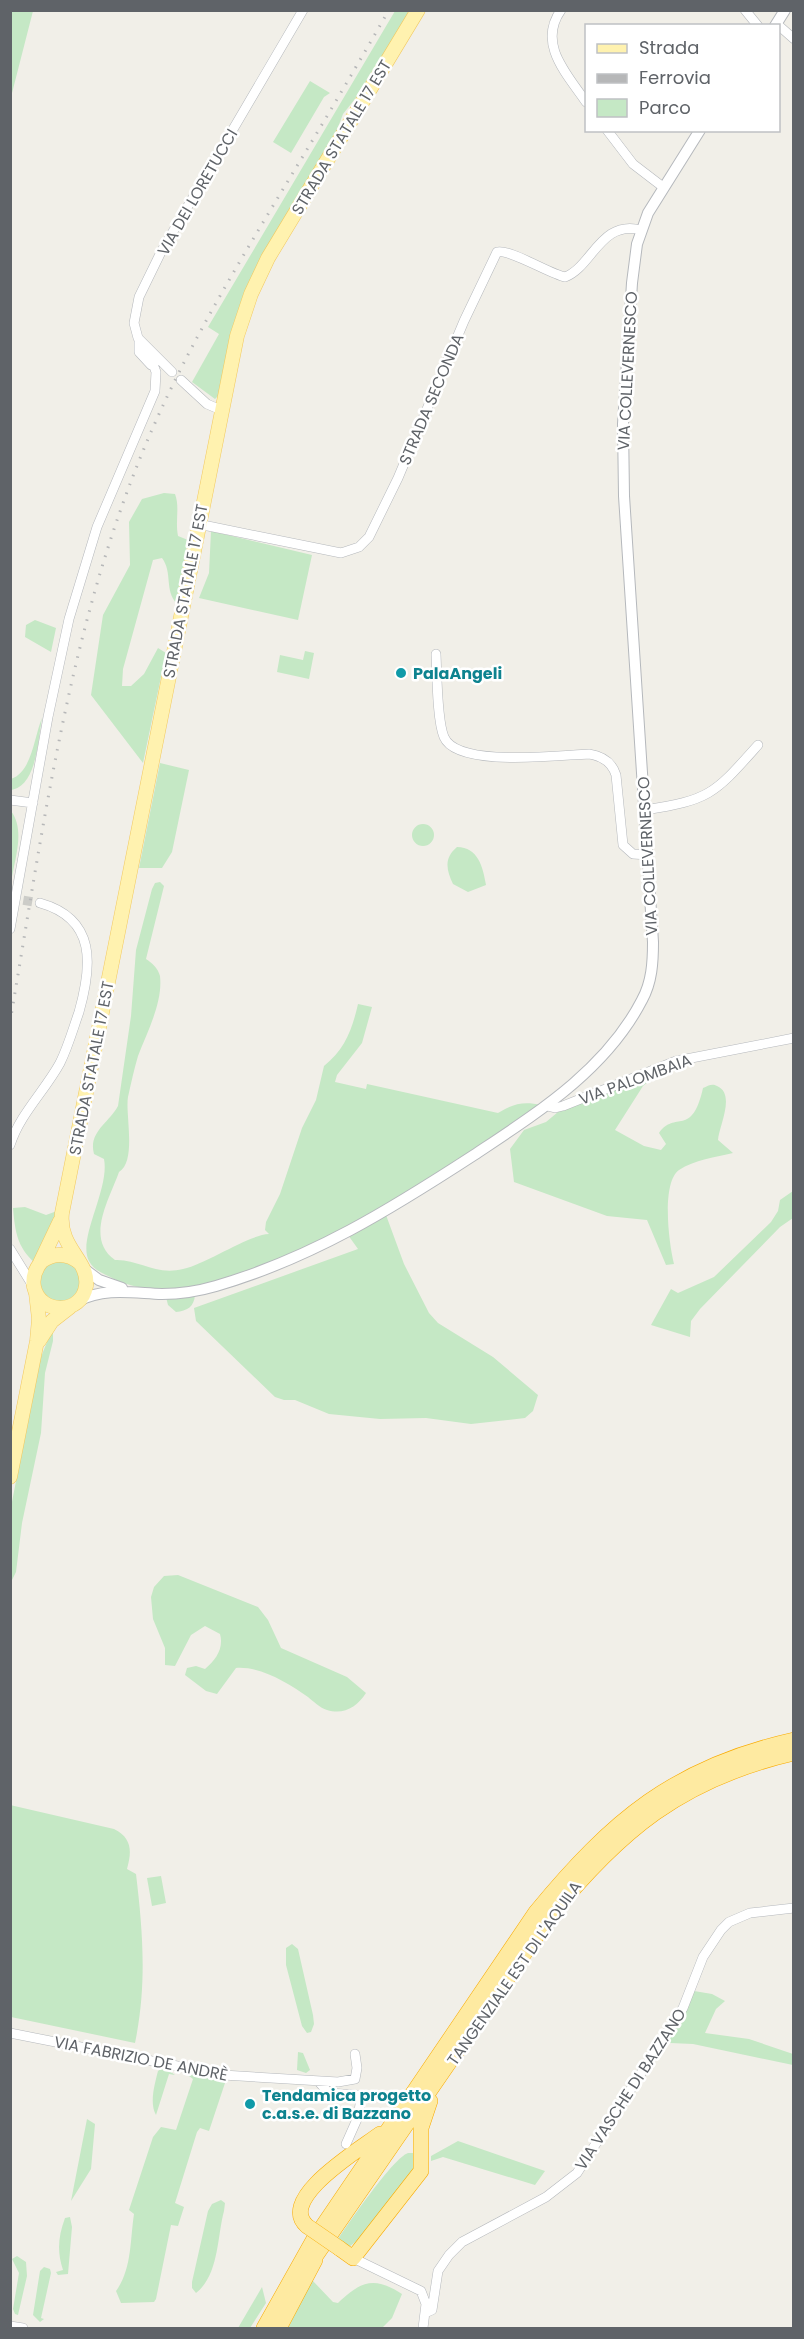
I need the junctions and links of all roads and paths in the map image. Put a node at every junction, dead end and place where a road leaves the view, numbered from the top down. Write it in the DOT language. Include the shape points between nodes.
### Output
graph roads {
  1 [pos="303,10"];
  2 [pos="418,10"];
  3 [pos="561,10"];
  4 [pos="745,10"];
  5 [pos="785,10"];
  6 [pos="756,24"];
  7 [pos="777,24"];
  8 [pos="780,28"];
  9 [pos="794,39"];
  10 [pos="585,101"];
  11 [pos="609,132"];
  12 [pos="699,132"];
  13 [pos="663,187"];
  14 [pos="641,230"];
  15 [pos="143,345"];
  16 [pos="172,372"];
  17 [pos="181,380"];
  18 [pos="221,410"];
  19 [pos="198,524"];
  20 [pos="436,654"];
  21 [pos="758,745"];
  22 [pos="10,800"];
  23 [pos="33,803"];
  24 [pos="645,810"];
  25 [pos="648,855"];
  26 [pos="40,903"];
  27 [pos="10,929"];
  28 [pos="794,1038"];
  29 [pos="547,1106"];
  30 [pos="10,1145"];
  31 [pos="62,1213"];
  32 [pos="10,1249"];
  33 [pos="15,1259"];
  34 [pos="81,1265"];
  35 [pos="38,1266"];
  36 [pos="35,1290"];
  37 [pos="140,1292"];
  38 [pos="74,1304"];
  39 [pos="35,1351"];
  40 [pos="10,1477"];
  41 [pos="794,1740"];
  42 [pos="794,1753"];
  43 [pos="794,1908"];
  44 [pos="10,2033"];
  45 [pos="355,2054"];
  46 [pos="442,2074"];
  47 [pos="318,2081"];
  48 [pos="396,2120"];
  49 [pos="346,2144"];
  50 [pos="421,2156"];
  51 [pos="328,2172"];
  52 [pos="363,2186"];
  53 [pos="345,2193"];
  54 [pos="315,2236"];
  55 [pos="353,2258"];
  56 [pos="425,2313"];
  57 [pos="10,2326"];
  58 [pos="23,2328"];
  59 [pos="254,2328"];
  60 [pos="264,2328"];
  61 [pos="270,2328"];
  62 [pos="279,2328"];
  63 [pos="423,2328"];
  1 -- 15 [label="street, VIA DEI LORETUCCI" via="148,277 134,314 134,327"];
  2 -- 18 [label="main road, STRADA STATALE 17 EST" via="261,272 239,328"];
  3 -- 10 [label="street" via="551,30 554,51"];
  4 -- 6 [label="street"];
  5 -- 7 [label="street"];
  8 -- 9 [label="street"];
  11 -- 13 [label="street" via="633,164"];
  12 -- 13 [label="street, VIA COLLEVERNESCO"];
  13 -- 14 [label="street, VIA COLLEVERNESCO"];
  14 -- 19 [label="street, STRADA SECONDA" via="628,229 605,238 567,277 504,251 496,252 392,490 368,539 359,547 341,553"];
  14 -- 24 [label="street, VIA COLLEVERNESCO" via="632,277 622,458 631,643"];
  15 -- 16 [label="street"];
  15 -- 23 [label="street, VIA DEI LORETUCCI" via="139,352 156,375 153,398 101,517 76,595 55,680"];
  17 -- 18 [label="street" via="207,404"];
  18 -- 19 [label="main road, STRADA STATALE 17 EST"];
  19 -- 31 [label="main road, STRADA STATALE 17 EST"];
  20 -- 25 [label="street" via="442,730 448,743 462,752 483,756 588,754 603,758 616,775 623,845 633,854"];
  21 -- 24 [label="street" via="712,793 688,803"];
  22 -- 23 [label="street"];
  23 -- 27 [label="street"];
  24 -- 25 [label="street, VIA COLLEVERNESCO"];
  25 -- 29 [label="street, VIA COLLEVERNESCO" via="652,957 645,995 588,1070"];
  26 -- 30 [label="street" via="59,911 78,930 87,946 89,970 65,1053"];
  28 -- 29 [label="street, VIA PALOMBAIA" via="676,1061 563,1106"];
  29 -- 37 [label="street, VIA COLLEVERNESCO" via="381,1215 322,1246 214,1287 181,1293"];
  31 -- 34 [label="main road, STRADA STATALE 17 EST" via="63,1236"];
  31 -- 35 [label="main road, STRADA STATALE 17 EST"];
  32 -- 33 [label="street"];
  33 -- 35 [label="street" via="28,1268"];
  33 -- 36 [label="street"];
  34 -- 35 [label="main road" via="59,1255 46,1258"];
  34 -- 37 [label="street, VIA COLLEVERNESCO" via="103,1282"];
  34 -- 38 [label="main road" via="87,1285"];
  35 -- 36 [label="main road"];
  36 -- 38 [label="main road" via="48,1305 57,1308"];
  36 -- 39 [label="main road" via="39,1319"];
  37 -- 38 [label="street, VIA COLLEVERNESCO" via="99,1293"];
  38 -- 39 [label="main road" via="48,1325"];
  39 -- 40 [label="main road"];
  41 -- 48 [label="highway, TANGENZIALE EST DI L'AQUILA" via="756,1748 675,1783 622,1819 576,1863 536,1912"];
  42 -- 46 [label="highway, TANGENZIALE EST DI L'AQUILA" via="731,1771 682,1794 634,1827 588,1870 548,1919"];
  43 -- 56 [label="street, VIA VASCHE DI BAZZANO" via="750,1913 729,1922 703,1957 683,2008 577,2173 546,2197 462,2242 438,2271 432,2310"];
  44 -- 47 [label="street, VIA FABRIZIO DE ANDRÈ" via="193,2070"];
  45 -- 47 [label="street, VIA FABRIZIO DE ANDRÈ" via="357,2072 352,2080"];
  46 -- 50 [label="highway" via="423,2120"];
  46 -- 52 [label="highway, TANGENZIALE EST DI L'AQUILA"];
  47 -- 49 [label="street" via="328,2093 361,2098 358,2117"];
  48 -- 51 [label="highway"];
  48 -- 53 [label="highway, TANGENZIALE EST DI L'AQUILA"];
  50 -- 52 [label="highway" via="409,2148 402,2149 387,2168"];
  50 -- 55 [label="highway" via="421,2172"];
  51 -- 53 [label="highway" via="337,2167 346,2171"];
  51 -- 54 [label="highway" via="301,2206 300,2219"];
  52 -- 54 [label="highway, TANGENZIALE EST DI L'AQUILA"];
  53 -- 54 [label="highway, TANGENZIALE EST DI L'AQUILA"];
  54 -- 55 [label="highway, bridge"];
  54 -- 59 [label="highway"];
  54 -- 60 [label="highway"];
  54 -- 61 [label="highway"];
  54 -- 62 [label="highway"];
  55 -- 56 [label="street" via="421,2291"];
  56 -- 63 [label="street, VIA VASCHE DI BAZZANO"];
  57 -- 58 [label="street"];
}
